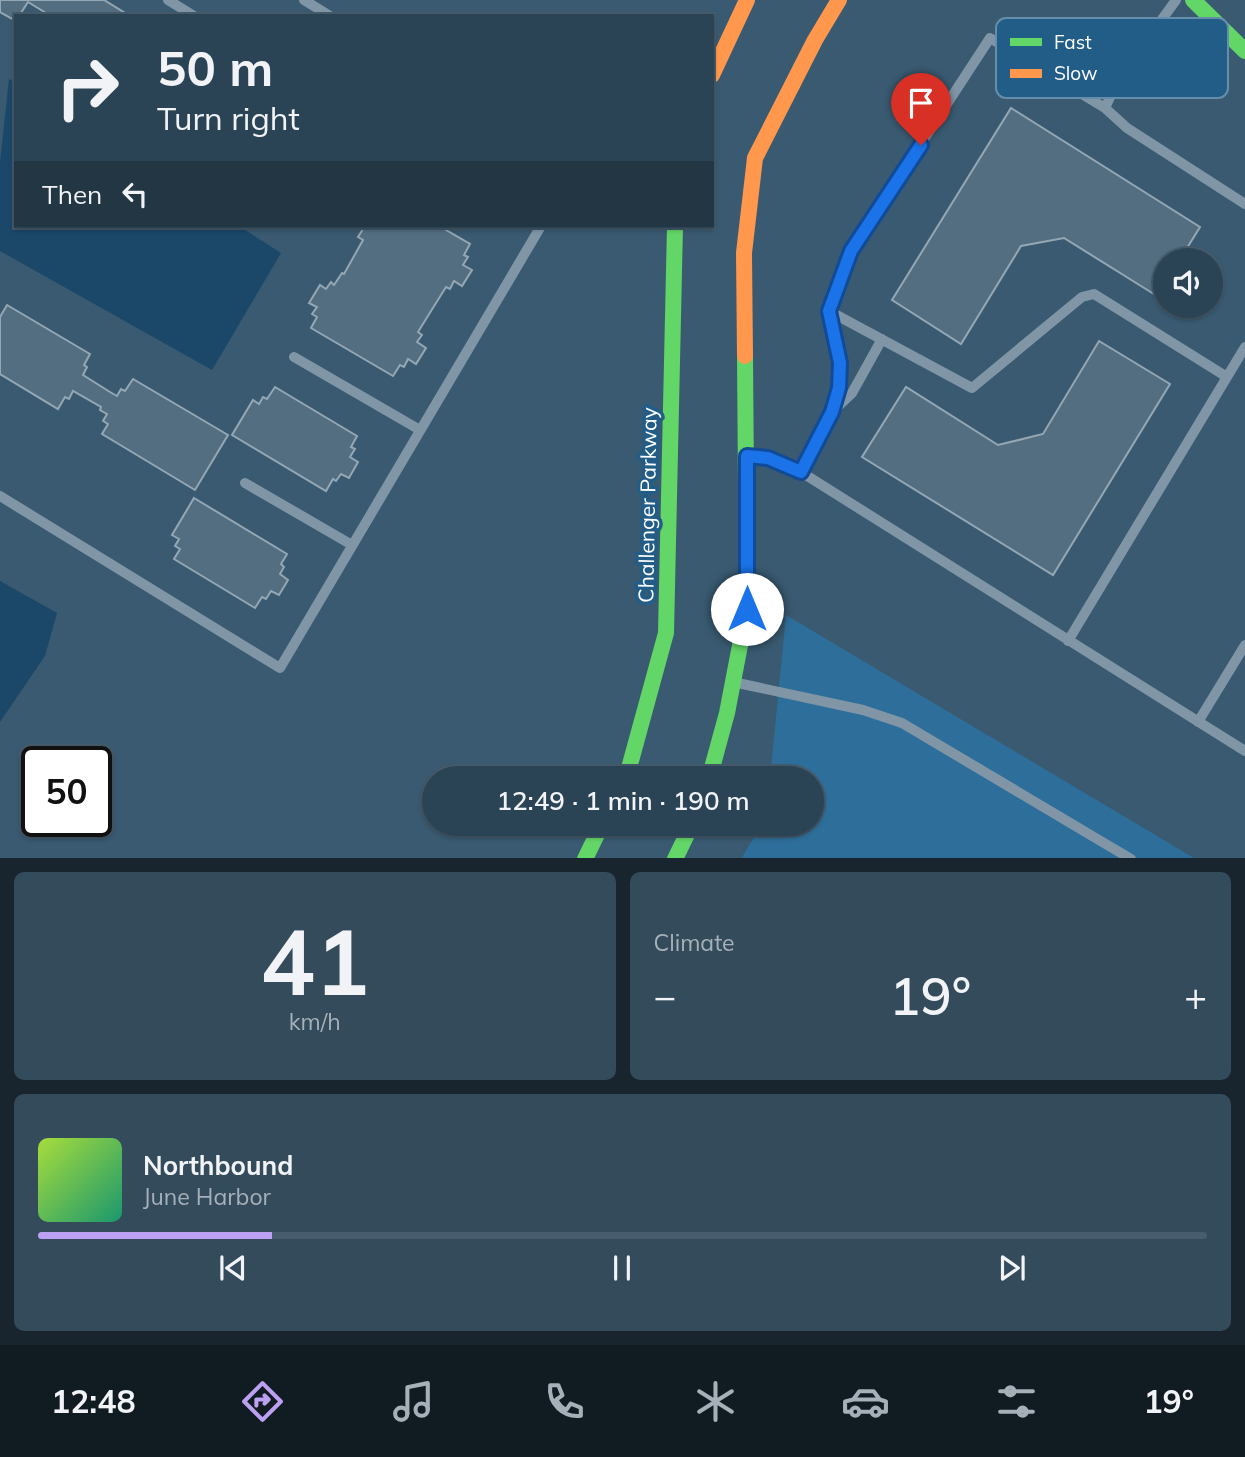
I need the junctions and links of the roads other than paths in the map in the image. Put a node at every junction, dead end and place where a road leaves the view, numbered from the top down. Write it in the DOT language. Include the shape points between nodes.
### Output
graph roads {
  1 [pos="168,0"];
  2 [pos="304,0"];
  3 [pos="747,0"];
  4 [pos="839,0"];
  5 [pos="1176,0"];
  6 [pos="1192,0"];
  7 [pos="191,14"];
  8 [pos="327,14"];
  9 [pos="1163,18"];
  10 [pos="1211,18"];
  11 [pos="1228,35"];
  12 [pos="996,42"];
  13 [pos="1245,51"];
  14 [pos="714,71"];
  15 [pos="1089,98"];
  16 [pos="1110,98"];
  17 [pos="1105,108"];
  18 [pos="1245,204"];
  19 [pos="540,228"];
  20 [pos="675,228"];
  21 [pos="829,311"];
  22 [pos="882,339"];
  23 [pos="1245,347"];
  24 [pos="294,357"];
  25 [pos="1227,377"];
  26 [pos="832,412"];
  27 [pos="420,430"];
  28 [pos="747,456"];
  29 [pos="801,472"];
  30 [pos="245,483"];
  31 [pos="0,496"];
  32 [pos="352,545"];
  33 [pos="1068,641"];
  34 [pos="1245,645"];
  35 [pos="733,682"];
  36 [pos="1199,722"];
  37 [pos="1245,751"];
  38 [pos="629,766"];
  39 [pos="712,766"];
  40 [pos="596,836"];
  41 [pos="686,836"];
  42 [pos="585,858"];
  43 [pos="675,858"];
  44 [pos="1129,858"];
  1 -- 7 [label="lane"];
  2 -- 8 [label="lane"];
  3 -- 14 [label="main road"];
  4 -- 28 [label="main road" via="755,158 744,253"];
  5 -- 9 [label="lane"];
  6 -- 10 [label="main road"];
  11 -- 13 [label="main road"];
  12 -- 21 [label="lane" via="990,38 851,251"];
  15 -- 17 [label="lane"];
  16 -- 17 [label="lane"];
  17 -- 18 [label="lane" via="1127,128"];
  19 -- 27 [label="lane"];
  20 -- 38 [label="main road, Challenger Parkway" via="666,633"];
  21 -- 22 [label="lane"];
  21 -- 26 [label="lane" via="840,363"];
  22 -- 25 [label="lane" via="972,388 1082,298 1094,294"];
  22 -- 26 [label="lane" via="852,393"];
  23 -- 25 [label="lane"];
  24 -- 27 [label="lane"];
  25 -- 33 [label="lane"];
  26 -- 29 [label="lane"];
  27 -- 32 [label="lane"];
  28 -- 29 [label="lane" via="768,458"];
  28 -- 35 [label="main road" via="747,609"];
  29 -- 33 [label="lane"];
  30 -- 32 [label="lane"];
  31 -- 32 [label="lane" via="280,668"];
  33 -- 36 [label="lane"];
  34 -- 36 [label="lane"];
  35 -- 39 [label="main road"];
  35 -- 44 [label="lane" via="863,710 901,723"];
  36 -- 37 [label="lane"];
  40 -- 42 [label="main road"];
  41 -- 43 [label="main road"];
}
